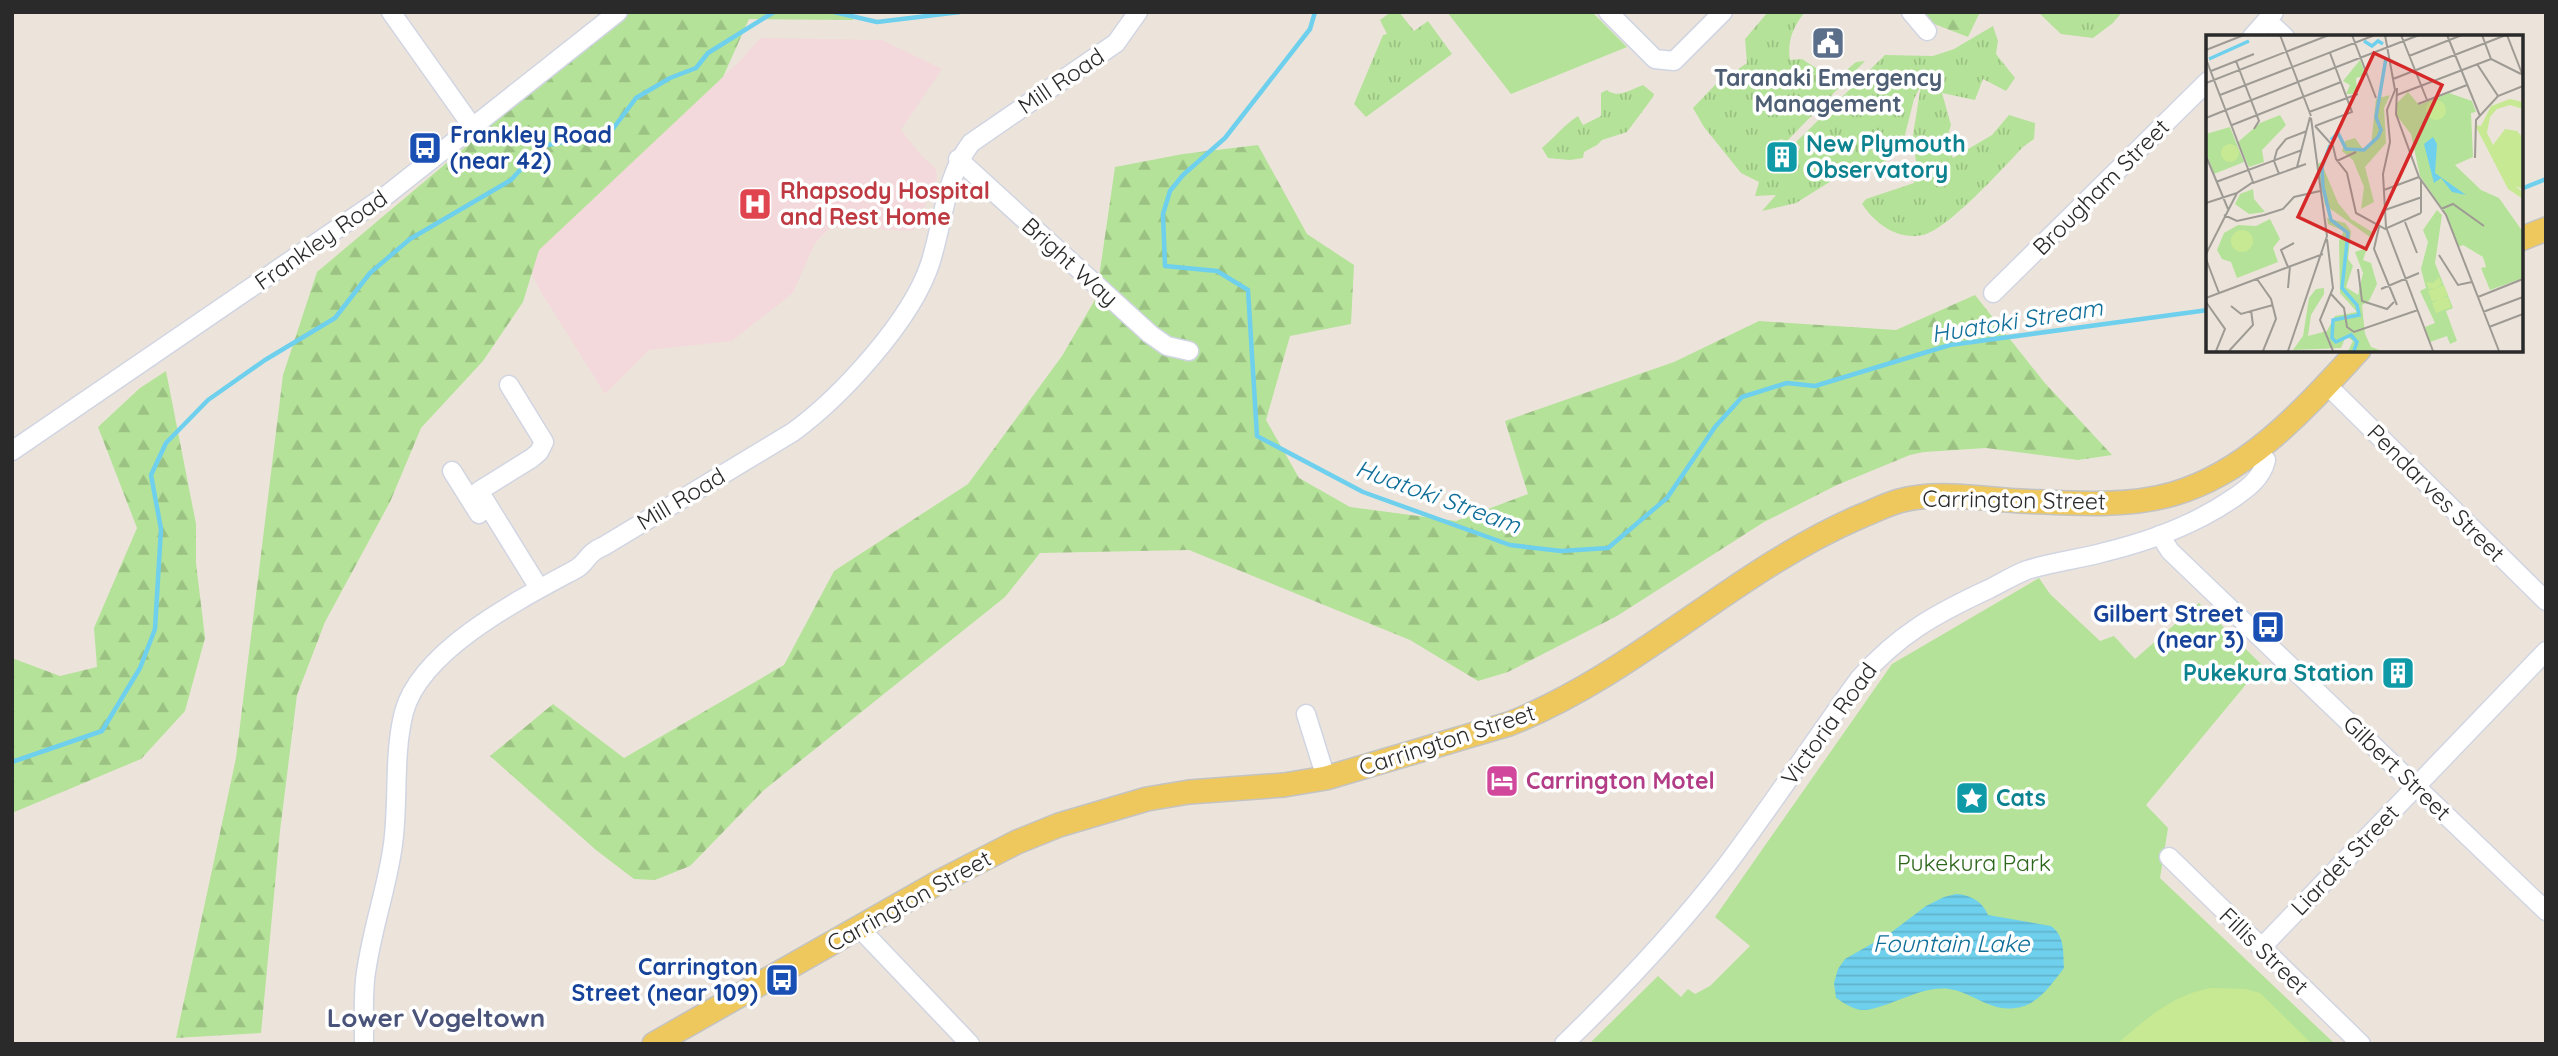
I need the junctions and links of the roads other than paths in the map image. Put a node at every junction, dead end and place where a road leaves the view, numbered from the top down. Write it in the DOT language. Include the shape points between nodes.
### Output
graph roads {
  1 [pos="391,12"];
  2 [pos="618,12"];
  3 [pos="1138,12"];
  4 [pos="1608,12"];
  5 [pos="1723,12"];
  6 [pos="1911,12"];
  7 [pos="2271,16"];
  8 [pos="1927,31"];
  9 [pos="2254,35"];
  10 [pos="2284,35"];
  11 [pos="2206,83"];
  12 [pos="474,128"];
  13 [pos="958,159"];
  14 [pos="2546,229"];
  15 [pos="2523,238"];
  16 [pos="1993,293"];
  17 [pos="1189,351"];
  18 [pos="2357,352"];
  19 [pos="509,385"];
  20 [pos="2327,385"];
  21 [pos="2259,449"];
  22 [pos="12,451"];
  23 [pos="452,471"];
  24 [pos="2160,535"];
  25 [pos="534,591"];
  26 [pos="2546,601"];
  27 [pos="2546,651"];
  28 [pos="1306,714"];
  29 [pos="1326,778"];
  30 [pos="2416,786"];
  31 [pos="2169,857"];
  32 [pos="2546,911"];
  33 [pos="861,926"];
  34 [pos="2261,948"];
  35 [pos="364,1044"];
  36 [pos="653,1044"];
  37 [pos="970,1044"];
  38 [pos="1564,1044"];
  39 [pos="2361,1044"];
  1 -- 12 [label="street"];
  2 -- 12 [label="street, Frankley Road"];
  3 -- 13 [label="street, Mill Road" via="1116,43 971,143"];
  4 -- 5 [label="street" via="1655,59 1674,61"];
  6 -- 8 [label="street"];
  7 -- 9 [label="street"];
  7 -- 10 [label="street"];
  11 -- 16 [label="street, Brougham Street"];
  12 -- 22 [label="street, Frankley Road" via="388,194"];
  13 -- 17 [label="street, Bright Way" via="1150,334 1167,346"];
  13 -- 25 [label="street, Mill Road" via="921,286 859,371 816,415 591,551 579,567"];
  14 -- 15 [label="main road"];
  18 -- 20 [label="main road, Carrington Street"];
  19 -- 25 [label="street" via="544,442 532,458 479,491"];
  20 -- 21 [label="main road, Carrington Street"];
  20 -- 26 [label="street, Pendarves Street"];
  21 -- 24 [label="street, Victoria Road" via="2266,460 2254,482 2215,510"];
  21 -- 29 [label="main road, Carrington Street" via="2203,481 2154,498 2078,503 1943,496 1899,501 1819,536 1553,706 1509,724"];
  23 -- 25 [label="street"];
  24 -- 30 [label="street, Gilbert Street" via="2170,551"];
  24 -- 38 [label="street, Victoria Road" via="2027,570 1925,622 1882,653 1676,928"];
  25 -- 35 [label="street, Mill Road" via="453,645 425,672 404,712 393,845 365,981"];
  27 -- 30 [label="street, Liardet Street"];
  28 -- 29 [label="street"];
  29 -- 33 [label="main road, Carrington Street" via="1189,792 1101,811 1007,847"];
  30 -- 32 [label="street, Gilbert Street"];
  30 -- 34 [label="street, Liardet Street"];
  31 -- 34 [label="street, Fillis Street"];
  33 -- 36 [label="main road, Carrington Street"];
  33 -- 37 [label="street"];
  34 -- 39 [label="street, Fillis Street"];
}
